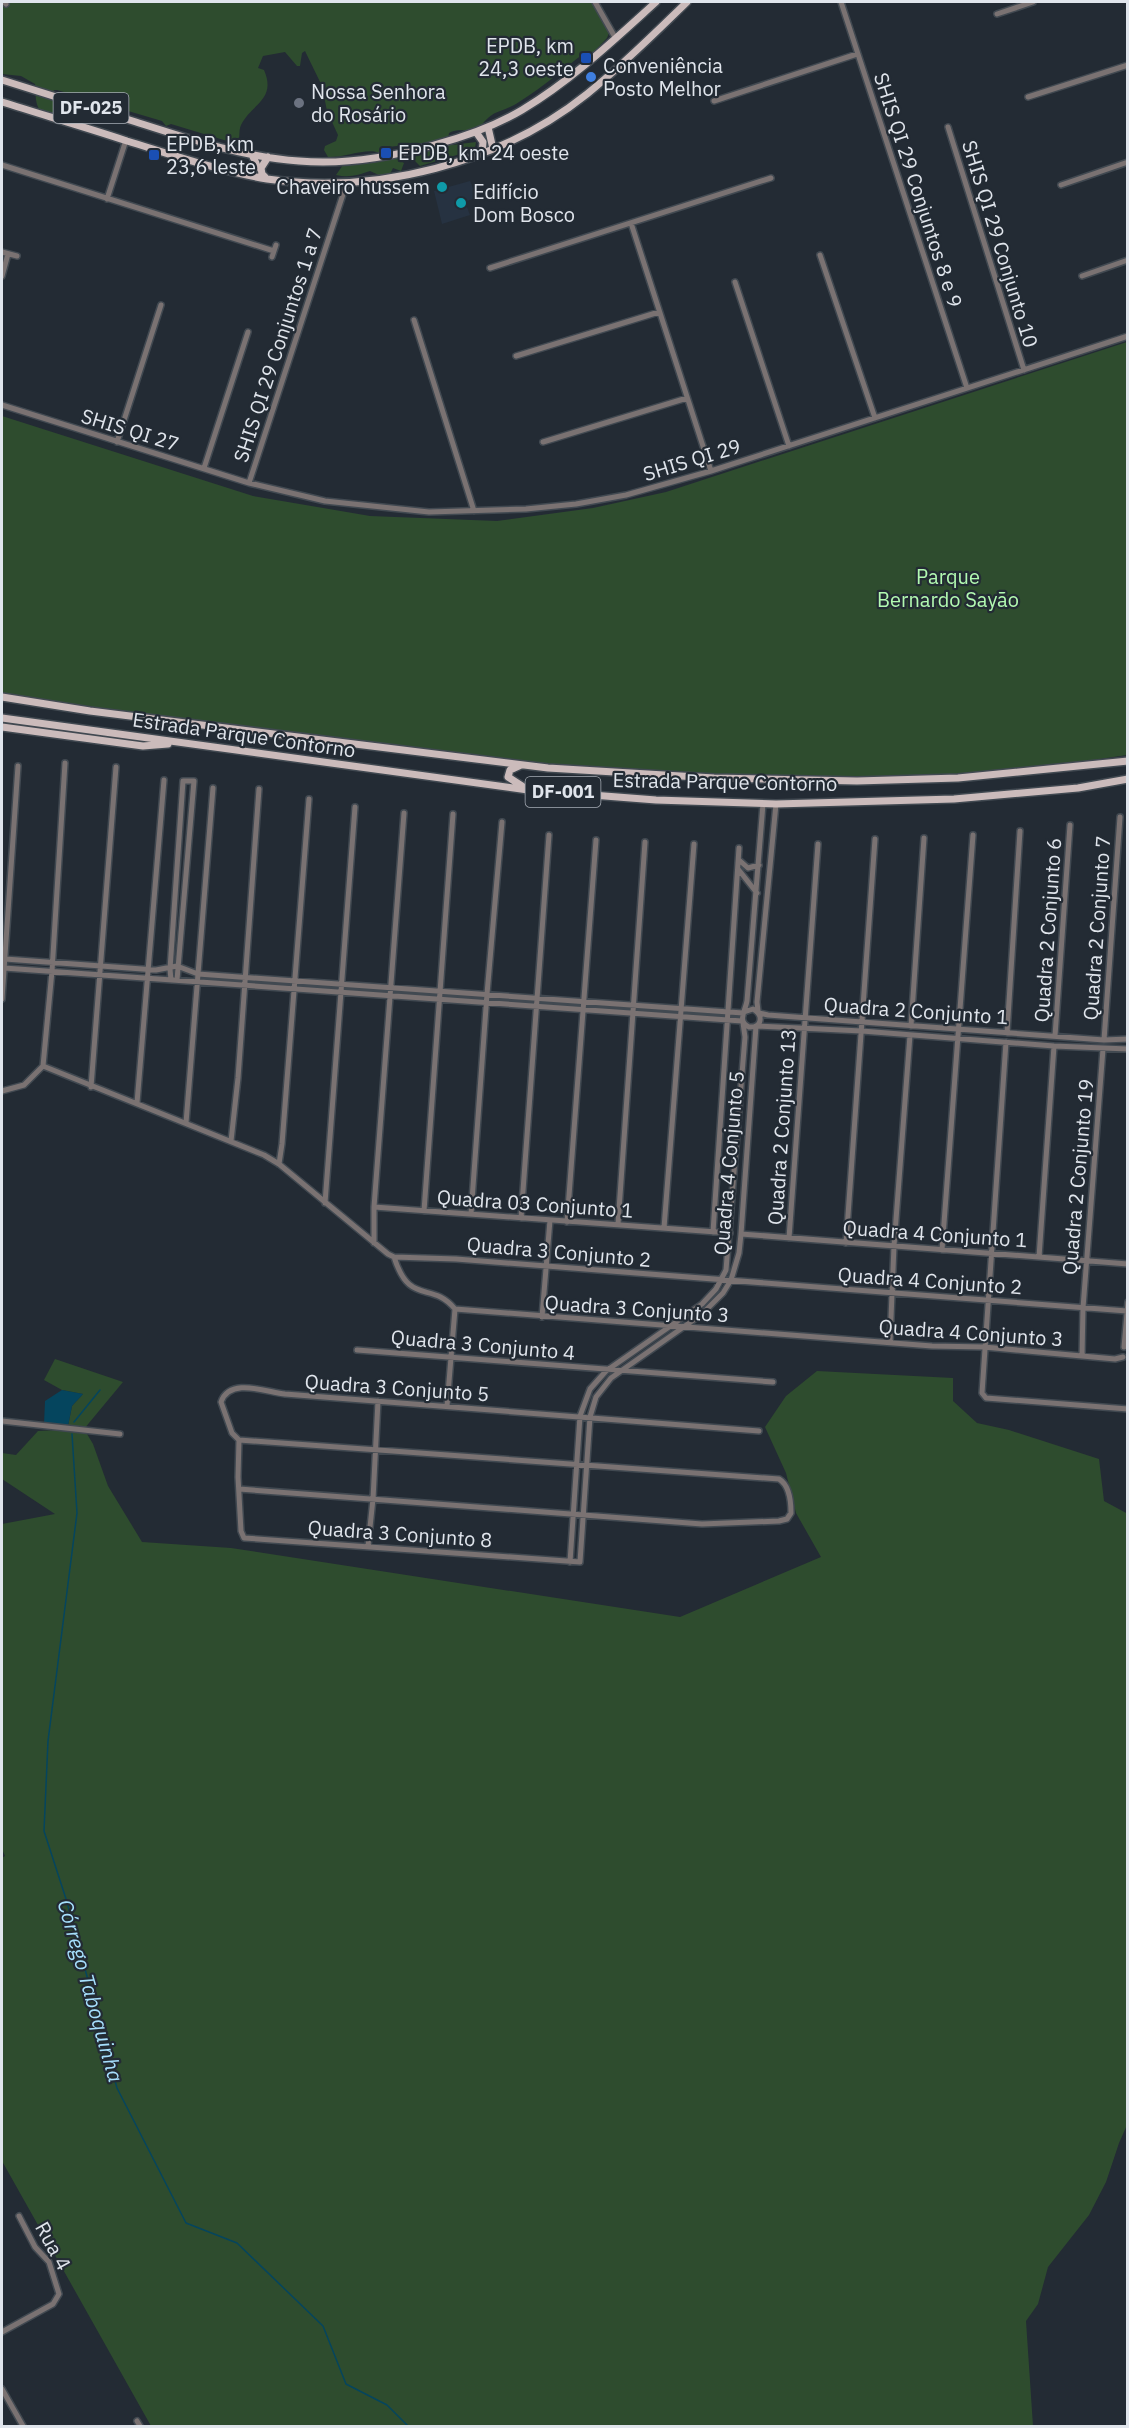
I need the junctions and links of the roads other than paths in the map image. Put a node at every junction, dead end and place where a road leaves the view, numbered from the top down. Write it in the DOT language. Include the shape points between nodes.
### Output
graph roads {
  1 [pos="595,2"];
  2 [pos="657,2"];
  3 [pos="687,2"];
  4 [pos="841,2"];
  5 [pos="1033,2"];
  6 [pos="997,14"];
  7 [pos="616,39"];
  8 [pos="857,54"];
  9 [pos="1128,65"];
  10 [pos="2,80"];
  11 [pos="1028,97"];
  12 [pos="714,101"];
  13 [pos="2,102"];
  14 [pos="488,127"];
  15 [pos="948,127"];
  16 [pos="476,132"];
  17 [pos="126,140"];
  18 [pos="494,149"];
  19 [pos="482,154"];
  20 [pos="252,155"];
  21 [pos="268,157"];
  22 [pos="1128,162"];
  23 [pos="2,165"];
  24 [pos="249,175"];
  25 [pos="771,178"];
  26 [pos="267,179"];
  27 [pos="347,182"];
  28 [pos="1061,185"];
  29 [pos="108,199"];
  30 [pos="631,223"];
  31 [pos="274,251"];
  32 [pos="2,252"];
  33 [pos="8,254"];
  34 [pos="820,255"];
  35 [pos="17,256"];
  36 [pos="1128,260"];
  37 [pos="490,268"];
  38 [pos="2,276"];
  39 [pos="1082,276"];
  40 [pos="735,282"];
  41 [pos="160,305"];
  42 [pos="659,312"];
  43 [pos="414,320"];
  44 [pos="248,332"];
  45 [pos="1128,336"];
  46 [pos="516,356"];
  47 [pos="1024,370"];
  48 [pos="967,388"];
  49 [pos="687,398"];
  50 [pos="2,405"];
  51 [pos="875,418"];
  52 [pos="117,442"];
  53 [pos="543,442"];
  54 [pos="789,446"];
  55 [pos="204,468"];
  56 [pos="711,471"];
  57 [pos="249,483"];
  58 [pos="474,511"];
  59 [pos="2,698"];
  60 [pos="2,718"];
  61 [pos="2,727"];
  62 [pos="177,742"];
  63 [pos="1128,761"];
  64 [pos="65,763"];
  65 [pos="527,765"];
  66 [pos="18,766"];
  67 [pos="116,768"];
  68 [pos="1128,779"];
  69 [pos="164,780"];
  70 [pos="213,788"];
  71 [pos="259,789"];
  72 [pos="528,790"];
  73 [pos="309,799"];
  74 [pos="763,804"];
  75 [pos="776,804"];
  76 [pos="356,807"];
  77 [pos="404,813"];
  78 [pos="453,814"];
  79 [pos="1120,818"];
  80 [pos="502,822"];
  81 [pos="1070,825"];
  82 [pos="1020,831"];
  83 [pos="549,835"];
  84 [pos="973,835"];
  85 [pos="924,838"];
  86 [pos="875,839"];
  87 [pos="596,840"];
  88 [pos="645,842"];
  89 [pos="694,844"];
  90 [pos="761,844"];
  91 [pos="818,844"];
  92 [pos="771,845"];
  93 [pos="739,848"];
  94 [pos="738,861"];
  95 [pos="770,861"];
  96 [pos="759,863"];
  97 [pos="738,869"];
  98 [pos="757,893"];
  99 [pos="5,959"];
  100 [pos="52,963"];
  101 [pos="100,965"];
  102 [pos="170,967"];
  103 [pos="180,967"];
  104 [pos="4,968"];
  105 [pos="148,969"];
  106 [pos="52,971"];
  107 [pos="198,974"];
  108 [pos="100,975"];
  109 [pos="246,977"];
  110 [pos="147,978"];
  111 [pos="174,980"];
  112 [pos="294,981"];
  113 [pos="197,983"];
  114 [pos="342,984"];
  115 [pos="246,986"];
  116 [pos="390,988"];
  117 [pos="293,989"];
  118 [pos="438,991"];
  119 [pos="342,992"];
  120 [pos="487,994"];
  121 [pos="390,996"];
  122 [pos="536,998"];
  123 [pos="2,999"];
  124 [pos="438,1000"];
  125 [pos="584,1002"];
  126 [pos="486,1003"];
  127 [pos="632,1006"];
  128 [pos="535,1007"];
  129 [pos="680,1009"];
  130 [pos="584,1010"];
  131 [pos="729,1012"];
  132 [pos="758,1012"];
  133 [pos="743,1013"];
  134 [pos="632,1014"];
  135 [pos="680,1017"];
  136 [pos="805,1017"];
  137 [pos="729,1021"];
  138 [pos="742,1022"];
  139 [pos="862,1022"];
  140 [pos="757,1026"];
  141 [pos="911,1026"];
  142 [pos="804,1028"];
  143 [pos="960,1030"];
  144 [pos="862,1031"];
  145 [pos="1007,1033"];
  146 [pos="910,1035"];
  147 [pos="1055,1036"];
  148 [pos="959,1038"];
  149 [pos="1128,1039"];
  150 [pos="1104,1040"];
  151 [pos="1006,1042"];
  152 [pos="1054,1046"];
  153 [pos="1103,1049"];
  154 [pos="1128,1049"];
  155 [pos="43,1066"];
  156 [pos="92,1087"];
  157 [pos="2,1092"];
  158 [pos="137,1103"];
  159 [pos="186,1123"];
  160 [pos="231,1140"];
  161 [pos="279,1164"];
  162 [pos="325,1203"];
  163 [pos="374,1207"];
  164 [pos="424,1211"];
  165 [pos="471,1214"];
  166 [pos="520,1218"];
  167 [pos="550,1220"];
  168 [pos="567,1222"];
  169 [pos="618,1224"];
  170 [pos="731,1226"];
  171 [pos="664,1228"];
  172 [pos="713,1232"];
  173 [pos="741,1233"];
  174 [pos="730,1236"];
  175 [pos="789,1238"];
  176 [pos="374,1243"];
  177 [pos="846,1243"];
  178 [pos="894,1246"];
  179 [pos="942,1250"];
  180 [pos="991,1253"];
  181 [pos="394,1257"];
  182 [pos="1039,1257"];
  183 [pos="1087,1261"];
  184 [pos="1128,1264"];
  185 [pos="546,1268"];
  186 [pos="722,1280"];
  187 [pos="731,1280"];
  188 [pos="892,1293"];
  189 [pos="988,1300"];
  190 [pos="1128,1302"];
  191 [pos="1083,1308"];
  192 [pos="455,1310"];
  193 [pos="1127,1311"];
  194 [pos="542,1317"];
  195 [pos="672,1326"];
  196 [pos="684,1327"];
  197 [pos="817,1337"];
  198 [pos="890,1342"];
  199 [pos="984,1347"];
  200 [pos="1126,1347"];
  201 [pos="357,1350"];
  202 [pos="1082,1356"];
  203 [pos="450,1358"];
  204 [pos="1125,1359"];
  205 [pos="606,1371"];
  206 [pos="620,1371"];
  207 [pos="773,1382"];
  208 [pos="378,1401"];
  209 [pos="447,1406"];
  210 [pos="1128,1408"];
  211 [pos="580,1416"];
  212 [pos="590,1417"];
  213 [pos="2,1421"];
  214 [pos="759,1431"];
  215 [pos="120,1434"];
  216 [pos="239,1440"];
  217 [pos="377,1449"];
  218 [pos="576,1464"];
  219 [pos="586,1465"];
  220 [pos="239,1489"];
  221 [pos="373,1499"];
  222 [pos="572,1513"];
  223 [pos="584,1514"];
  224 [pos="368,1546"];
  225 [pos="570,1562"];
  226 [pos="580,1562"];
  227 [pos="19,2216"];
  228 [pos="2,2332"];
  229 [pos="2,2389"];
  230 [pos="23,2427"];
  1 -- 7 [label="street"];
  2 -- 7 [label="main road, DF-025"];
  3 -- 18 [label="main road, DF-025" via="587,94"];
  4 -- 8 [label="street, SHIS QI 29 Conjuntos 8 e 9"];
  5 -- 6 [label="street"];
  7 -- 14 [label="main road, DF-025" via="544,96"];
  8 -- 12 [label="street"];
  8 -- 48 [label="street, SHIS QI 29 Conjuntos 8 e 9"];
  9 -- 11 [label="street"];
  10 -- 20 [label="main road, DF-025"];
  13 -- 17 [label="main road, DF-025"];
  14 -- 16 [label="main road, DF-025"];
  14 -- 18 [label="main road"];
  15 -- 47 [label="street, SHIS QI 29 Conjunto 10"];
  16 -- 19 [label="main road" via="483,142"];
  16 -- 21 [label="main road, DF-025" via="411,151 364,159 300,162"];
  17 -- 24 [label="main road, DF-025"];
  17 -- 29 [label="street"];
  18 -- 19 [label="main road, DF-025"];
  19 -- 27 [label="main road, DF-025" via="406,176"];
  20 -- 21 [label="main road, DF-025"];
  20 -- 24 [label="main road" via="256,163"];
  21 -- 26 [label="main road" via="261,170"];
  22 -- 28 [label="street"];
  23 -- 29 [label="street"];
  24 -- 26 [label="main road, DF-025"];
  25 -- 30 [label="street"];
  26 -- 27 [label="main road, DF-025"];
  27 -- 57 [label="street, SHIS QI 29 Conjuntos 1 a 7"];
  29 -- 31 [label="street"];
  30 -- 37 [label="street"];
  30 -- 42 [label="street"];
  32 -- 33 [label="street"];
  33 -- 35 [label="street"];
  33 -- 38 [label="street"];
  34 -- 51 [label="street"];
  36 -- 39 [label="street"];
  40 -- 54 [label="street"];
  41 -- 52 [label="street"];
  42 -- 46 [label="street"];
  42 -- 49 [label="street"];
  43 -- 58 [label="street"];
  44 -- 55 [label="street"];
  45 -- 47 [label="street, SHIS QI 29"];
  47 -- 48 [label="street, SHIS QI 29"];
  48 -- 51 [label="street, SHIS QI 29"];
  49 -- 53 [label="street"];
  49 -- 56 [label="street"];
  50 -- 52 [label="street, SHIS QI 27"];
  51 -- 54 [label="street, SHIS QI 29"];
  52 -- 55 [label="street, SHIS QI 27"];
  54 -- 56 [label="street, SHIS QI 29"];
  55 -- 57 [label="street, SHIS QI 27"];
  56 -- 58 [label="street, SHIS QI 29" via="626,495 576,504"];
  57 -- 58 [label="street, SHIS QI 29" via="325,501 429,512"];
  59 -- 65 [label="main road, Estrada Parque Contorno / DF-001"];
  60 -- 62 [label="main road, Estrada Parque Contorno / DF-001"];
  61 -- 62 [label="main road" via="143,746"];
  62 -- 72 [label="main road, Estrada Parque Contorno / DF-001"];
  63 -- 65 [label="main road, Estrada Parque Contorno / DF-001" via="958,778 857,781 714,778"];
  64 -- 100 [label="street"];
  65 -- 72 [label="main road" via="512,768 508,777"];
  66 -- 99 [label="street"];
  67 -- 101 [label="street"];
  68 -- 75 [label="main road, Estrada Parque Contorno / DF-001" via="1078,788 954,799"];
  69 -- 105 [label="street"];
  70 -- 107 [label="street"];
  71 -- 109 [label="street"];
  72 -- 74 [label="main road, Estrada Parque Contorno / DF-001"];
  73 -- 112 [label="street"];
  74 -- 75 [label="main road, Estrada Parque Contorno / DF-001"];
  74 -- 90 [label="street"];
  75 -- 92 [label="street"];
  76 -- 114 [label="street"];
  77 -- 116 [label="street"];
  78 -- 118 [label="street"];
  79 -- 150 [label="street, Quadra 2 Conjunto 7"];
  80 -- 120 [label="street"];
  81 -- 147 [label="street, Quadra 2 Conjunto 6"];
  82 -- 145 [label="street"];
  83 -- 122 [label="street"];
  84 -- 143 [label="street"];
  85 -- 141 [label="street"];
  86 -- 139 [label="street"];
  87 -- 125 [label="street"];
  88 -- 127 [label="street"];
  89 -- 129 [label="street"];
  90 -- 92 [label="street"];
  90 -- 96 [label="street"];
  91 -- 136 [label="street, Quadra 2 Conjunto 1"];
  92 -- 95 [label="street"];
  93 -- 94 [label="street"];
  94 -- 96 [label="street" via="748,868"];
  94 -- 97 [label="street"];
  95 -- 96 [label="street"];
  95 -- 132 [label="street"];
  96 -- 98 [label="street"];
  97 -- 98 [label="street"];
  97 -- 131 [label="street"];
  98 -- 133 [label="street"];
  99 -- 100 [label="street"];
  99 -- 104 [label="street"];
  100 -- 101 [label="street"];
  100 -- 106 [label="street"];
  101 -- 105 [label="street"];
  101 -- 108 [label="street"];
  102 -- 103 [label="street"];
  102 -- 103 [label="street" via="183,781 194,781"];
  102 -- 105 [label="street"];
  102 -- 111 [label="street"];
  103 -- 107 [label="street"];
  103 -- 111 [label="street"];
  104 -- 106 [label="street"];
  104 -- 123 [label="street"];
  105 -- 110 [label="street"];
  106 -- 108 [label="street"];
  106 -- 155 [label="street"];
  107 -- 109 [label="street"];
  107 -- 113 [label="street"];
  108 -- 110 [label="street"];
  108 -- 156 [label="street"];
  109 -- 112 [label="street"];
  109 -- 115 [label="street"];
  110 -- 111 [label="street"];
  110 -- 158 [label="street"];
  111 -- 113 [label="street"];
  112 -- 114 [label="street"];
  112 -- 117 [label="street"];
  113 -- 115 [label="street"];
  113 -- 159 [label="street"];
  114 -- 116 [label="street"];
  114 -- 119 [label="street"];
  115 -- 117 [label="street"];
  115 -- 160 [label="street"];
  116 -- 118 [label="street"];
  116 -- 121 [label="street"];
  117 -- 119 [label="street"];
  117 -- 161 [label="street"];
  118 -- 120 [label="street"];
  118 -- 124 [label="street"];
  119 -- 121 [label="street"];
  119 -- 162 [label="street"];
  120 -- 122 [label="street"];
  120 -- 126 [label="street"];
  121 -- 124 [label="street"];
  121 -- 163 [label="street"];
  122 -- 125 [label="street"];
  122 -- 128 [label="street"];
  124 -- 126 [label="street"];
  124 -- 164 [label="street"];
  125 -- 127 [label="street"];
  125 -- 130 [label="street"];
  126 -- 128 [label="street"];
  126 -- 165 [label="street"];
  127 -- 129 [label="street"];
  127 -- 134 [label="street"];
  128 -- 130 [label="street"];
  128 -- 166 [label="street"];
  129 -- 131 [label="street"];
  129 -- 135 [label="street"];
  130 -- 134 [label="street"];
  130 -- 168 [label="street"];
  131 -- 133 [label="street"];
  131 -- 137 [label="street"];
  132 -- 133 [label="street" via="748,1009"];
  132 -- 136 [label="street"];
  132 -- 140 [label="street"];
  133 -- 138 [label="street"];
  134 -- 135 [label="street"];
  134 -- 169 [label="street"];
  135 -- 137 [label="street"];
  135 -- 171 [label="street"];
  136 -- 139 [label="street, Quadra 2 Conjunto 1"];
  136 -- 142 [label="street, Quadra 2 Conjunto 13"];
  137 -- 138 [label="street"];
  137 -- 172 [label="street"];
  138 -- 140 [label="street" via="749,1027"];
  138 -- 170 [label="street" via="745,1037"];
  139 -- 141 [label="street, Quadra 2 Conjunto 1"];
  139 -- 144 [label="street"];
  140 -- 142 [label="street"];
  140 -- 173 [label="street, Quadra 4 Conjunto 5"];
  141 -- 143 [label="street, Quadra 2 Conjunto 1"];
  142 -- 144 [label="street"];
  142 -- 175 [label="street, Quadra 2 Conjunto 13"];
  143 -- 145 [label="street, Quadra 2 Conjunto 1"];
  143 -- 148 [label="street"];
  144 -- 146 [label="street"];
  144 -- 177 [label="street"];
  145 -- 147 [label="street, Quadra 2 Conjunto 1"];
  146 -- 148 [label="street"];
  146 -- 178 [label="street"];
  147 -- 150 [label="street, Quadra 2 Conjunto 1"];
  148 -- 151 [label="street"];
  148 -- 179 [label="street"];
  149 -- 150 [label="street, Quadra 2 Conjunto 1"];
  151 -- 152 [label="street"];
  151 -- 180 [label="street"];
  152 -- 153 [label="street"];
  152 -- 182 [label="street"];
  153 -- 154 [label="street"];
  153 -- 183 [label="street, Quadra 2 Conjunto 19"];
  155 -- 156 [label="street"];
  155 -- 157 [label="street" via="24,1085"];
  156 -- 158 [label="street"];
  158 -- 159 [label="street"];
  159 -- 160 [label="street"];
  160 -- 161 [label="street"];
  161 -- 162 [label="street"];
  162 -- 176 [label="street"];
  163 -- 164 [label="street, Quadra 03 Conjunto 1"];
  163 -- 176 [label="street"];
  164 -- 165 [label="street, Quadra 03 Conjunto 1"];
  165 -- 166 [label="street, Quadra 03 Conjunto 1"];
  166 -- 167 [label="street, Quadra 03 Conjunto 1"];
  167 -- 168 [label="street, Quadra 03 Conjunto 1"];
  167 -- 185 [label="street"];
  168 -- 169 [label="street, Quadra 03 Conjunto 1"];
  169 -- 171 [label="street, Quadra 03 Conjunto 1"];
  170 -- 173 [label="street"];
  170 -- 174 [label="street"];
  171 -- 172 [label="street, Quadra 03 Conjunto 1"];
  172 -- 174 [label="street, Quadra 03 Conjunto 1"];
  173 -- 174 [label="street, Quadra 03 Conjunto 1"];
  173 -- 175 [label="street, Quadra 4 Conjunto 1"];
  173 -- 187 [label="street, Quadra 4 Conjunto 5"];
  174 -- 186 [label="street"];
  175 -- 177 [label="street, Quadra 4 Conjunto 1"];
  176 -- 181 [label="street"];
  177 -- 178 [label="street, Quadra 4 Conjunto 1"];
  178 -- 179 [label="street, Quadra 4 Conjunto 1"];
  178 -- 188 [label="street"];
  179 -- 180 [label="street, Quadra 4 Conjunto 1"];
  180 -- 182 [label="street, Quadra 4 Conjunto 1"];
  180 -- 189 [label="street"];
  181 -- 185 [label="street, Quadra 3 Conjunto 2"];
  181 -- 192 [label="street" via="408,1285 444,1298"];
  182 -- 183 [label="street, Quadra 4 Conjunto 1"];
  183 -- 184 [label="street, Quadra 4 Conjunto 1"];
  183 -- 191 [label="street, Quadra 2 Conjunto 19"];
  185 -- 186 [label="street, Quadra 3 Conjunto 2"];
  185 -- 194 [label="street"];
  186 -- 187 [label="street, Quadra 3 Conjunto 2"];
  186 -- 195 [label="street" via="702,1304"];
  187 -- 188 [label="street, Quadra 4 Conjunto 2"];
  187 -- 196 [label="street, Quadra 4 Conjunto 5" via="712,1305"];
  188 -- 189 [label="street, Quadra 4 Conjunto 2"];
  188 -- 198 [label="street"];
  189 -- 191 [label="street, Quadra 4 Conjunto 2"];
  189 -- 199 [label="street"];
  190 -- 193 [label="street"];
  191 -- 193 [label="street, Quadra 4 Conjunto 2"];
  191 -- 202 [label="street, Quadra 2 Conjunto 19"];
  192 -- 194 [label="street, Quadra 3 Conjunto 3"];
  192 -- 203 [label="street"];
  193 -- 200 [label="street"];
  194 -- 195 [label="street, Quadra 3 Conjunto 3"];
  195 -- 196 [label="street, Quadra 3 Conjunto 3"];
  195 -- 205 [label="street"];
  196 -- 197 [label="street, Quadra 3 Conjunto 3"];
  196 -- 206 [label="street, Quadra 4 Conjunto 5"];
  197 -- 198 [label="street, Quadra 4 Conjunto 3"];
  198 -- 199 [label="street, Quadra 4 Conjunto 3"];
  199 -- 202 [label="street, Quadra 4 Conjunto 3"];
  199 -- 210 [label="street" via="981,1386 986,1398"];
  200 -- 204 [label="street" via="1121,1353"];
  201 -- 203 [label="street, Quadra 3 Conjunto 4"];
  202 -- 204 [label="street, Quadra 4 Conjunto 3"];
  203 -- 205 [label="street, Quadra 3 Conjunto 4"];
  203 -- 209 [label="street"];
  205 -- 206 [label="street, Quadra 3 Conjunto 4"];
  205 -- 211 [label="street" via="590,1389"];
  206 -- 207 [label="street, Quadra 3 Conjunto 4"];
  206 -- 212 [label="street, Quadra 4 Conjunto 5" via="596,1396"];
  208 -- 209 [label="street, Quadra 3 Conjunto 5"];
  208 -- 216 [label="street, Quadra 3 Conjunto 5" via="232,1389 222,1398 224,1414"];
  208 -- 217 [label="street"];
  209 -- 211 [label="street, Quadra 3 Conjunto 5"];
  211 -- 212 [label="street, Quadra 3 Conjunto 5"];
  211 -- 218 [label="street"];
  212 -- 214 [label="street"];
  212 -- 219 [label="street, Quadra 4 Conjunto 5"];
  213 -- 215 [label="street"];
  216 -- 217 [label="street"];
  216 -- 220 [label="street"];
  217 -- 218 [label="street"];
  217 -- 221 [label="street"];
  218 -- 219 [label="street"];
  218 -- 222 [label="street"];
  219 -- 223 [label="street, Quadra 4 Conjunto 5"];
  219 -- 223 [label="street" via="779,1479 785,1483 791,1507 790,1517 779,1521 702,1524"];
  220 -- 221 [label="street"];
  220 -- 224 [label="street, Quadra 3 Conjunto 8" via="244,1538"];
  221 -- 222 [label="street"];
  221 -- 224 [label="street"];
  222 -- 223 [label="street"];
  222 -- 225 [label="street"];
  223 -- 226 [label="street, Quadra 4 Conjunto 5"];
  224 -- 225 [label="street, Quadra 3 Conjunto 8"];
  225 -- 226 [label="street, Quadra 3 Conjunto 8"];
  227 -- 228 [label="street, Rua 4" via="35,2247 49,2262 59,2294 53,2304"];
  229 -- 230 [label="street"];
}
